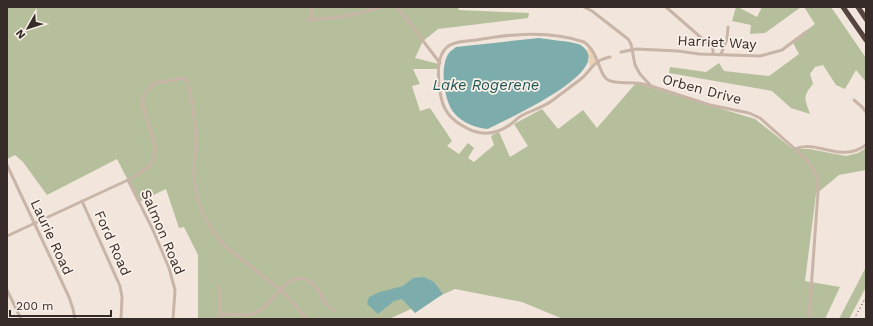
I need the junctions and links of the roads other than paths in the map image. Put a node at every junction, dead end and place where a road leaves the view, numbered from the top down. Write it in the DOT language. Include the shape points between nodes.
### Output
graph roads {
  1 [pos="312,7"];
  2 [pos="381,7"];
  3 [pos="397,7"];
  4 [pos="584,7"];
  5 [pos="666,7"];
  6 [pos="843,7"];
  7 [pos="858,7"];
  8 [pos="589,8"];
  9 [pos="866,19"];
  10 [pos="307,20"];
  11 [pos="312,20"];
  12 [pos="728,27"];
  13 [pos="806,32"];
  14 [pos="866,40"];
  15 [pos="633,50"];
  16 [pos="621,52"];
  17 [pos="713,54"];
  18 [pos="721,54"];
  19 [pos="610,57"];
  20 [pos="598,62"];
  21 [pos="440,63"];
  22 [pos="651,86"];
  23 [pos="854,100"];
  24 [pos="866,112"];
  25 [pos="866,145"];
  26 [pos="795,149"];
  27 [pos="7,165"];
  28 [pos="128,180"];
  29 [pos="82,201"];
  30 [pos="34,223"];
  31 [pos="7,236"];
  32 [pos="218,286"];
  33 [pos="7,290"];
  34 [pos="280,290"];
  35 [pos="335,311"];
  36 [pos="220,314"];
  37 [pos="250,317"];
  38 [pos="21,319"];
  39 [pos="75,319"];
  40 [pos="121,319"];
  41 [pos="173,319"];
  42 [pos="220,319"];
  43 [pos="307,319"];
  44 [pos="809,319"];
  1 -- 11 [label="street"];
  2 -- 11 [label="street" via="347,17"];
  3 -- 21 [label="street"];
  4 -- 8 [label="street, Orben Drive"];
  5 -- 17 [label="street" via="713,48"];
  6 -- 14 [label="highway"];
  7 -- 9 [label="highway"];
  8 -- 15 [label="street, Orben Drive" via="628,39"];
  10 -- 11 [label="street"];
  12 -- 18 [label="street" via="727,39"];
  13 -- 18 [label="street, Harriet Way" via="782,50 765,56"];
  15 -- 16 [label="street, Harriet Way"];
  15 -- 17 [label="street, Harriet Way" via="654,49"];
  15 -- 22 [label="street, Orben Drive" via="640,74"];
  17 -- 18 [label="street, Harriet Way"];
  19 -- 20 [label="street"];
  20 -- 21 [label="street" via="596,54 584,42 557,35 531,34 453,44 443,51"];
  20 -- 21 [label="street" via="582,78 547,104 522,115 510,126 480,134 448,116 440,93"];
  20 -- 22 [label="street" via="608,80"];
  22 -- 26 [label="street, Orben Drive" via="710,105 755,115"];
  23 -- 24 [label="street"];
  25 -- 26 [label="street" via="856,151 845,153 810,146"];
  26 -- 44 [label="street, Orben Drive" via="810,164 818,184"];
  27 -- 30 [label="street, Laurie Road"];
  28 -- 29 [label="street"];
  28 -- 34 [label="street" via="149,167 156,152 143,107 145,92 155,83 183,78 188,82 194,120 195,188 204,219 224,245"];
  28 -- 41 [label="street, Salmon Road" via="169,268 175,290"];
  29 -- 30 [label="street"];
  29 -- 40 [label="street, Ford Road" via="120,286"];
  30 -- 31 [label="street"];
  30 -- 39 [label="street, Laurie Road" via="72,304"];
  32 -- 36 [label="street"];
  33 -- 38 [label="street"];
  34 -- 35 [label="street" via="294,280 308,281"];
  34 -- 37 [label="street" via="265,307"];
  34 -- 43 [label="street"];
  36 -- 37 [label="street"];
  36 -- 42 [label="street"];
}
